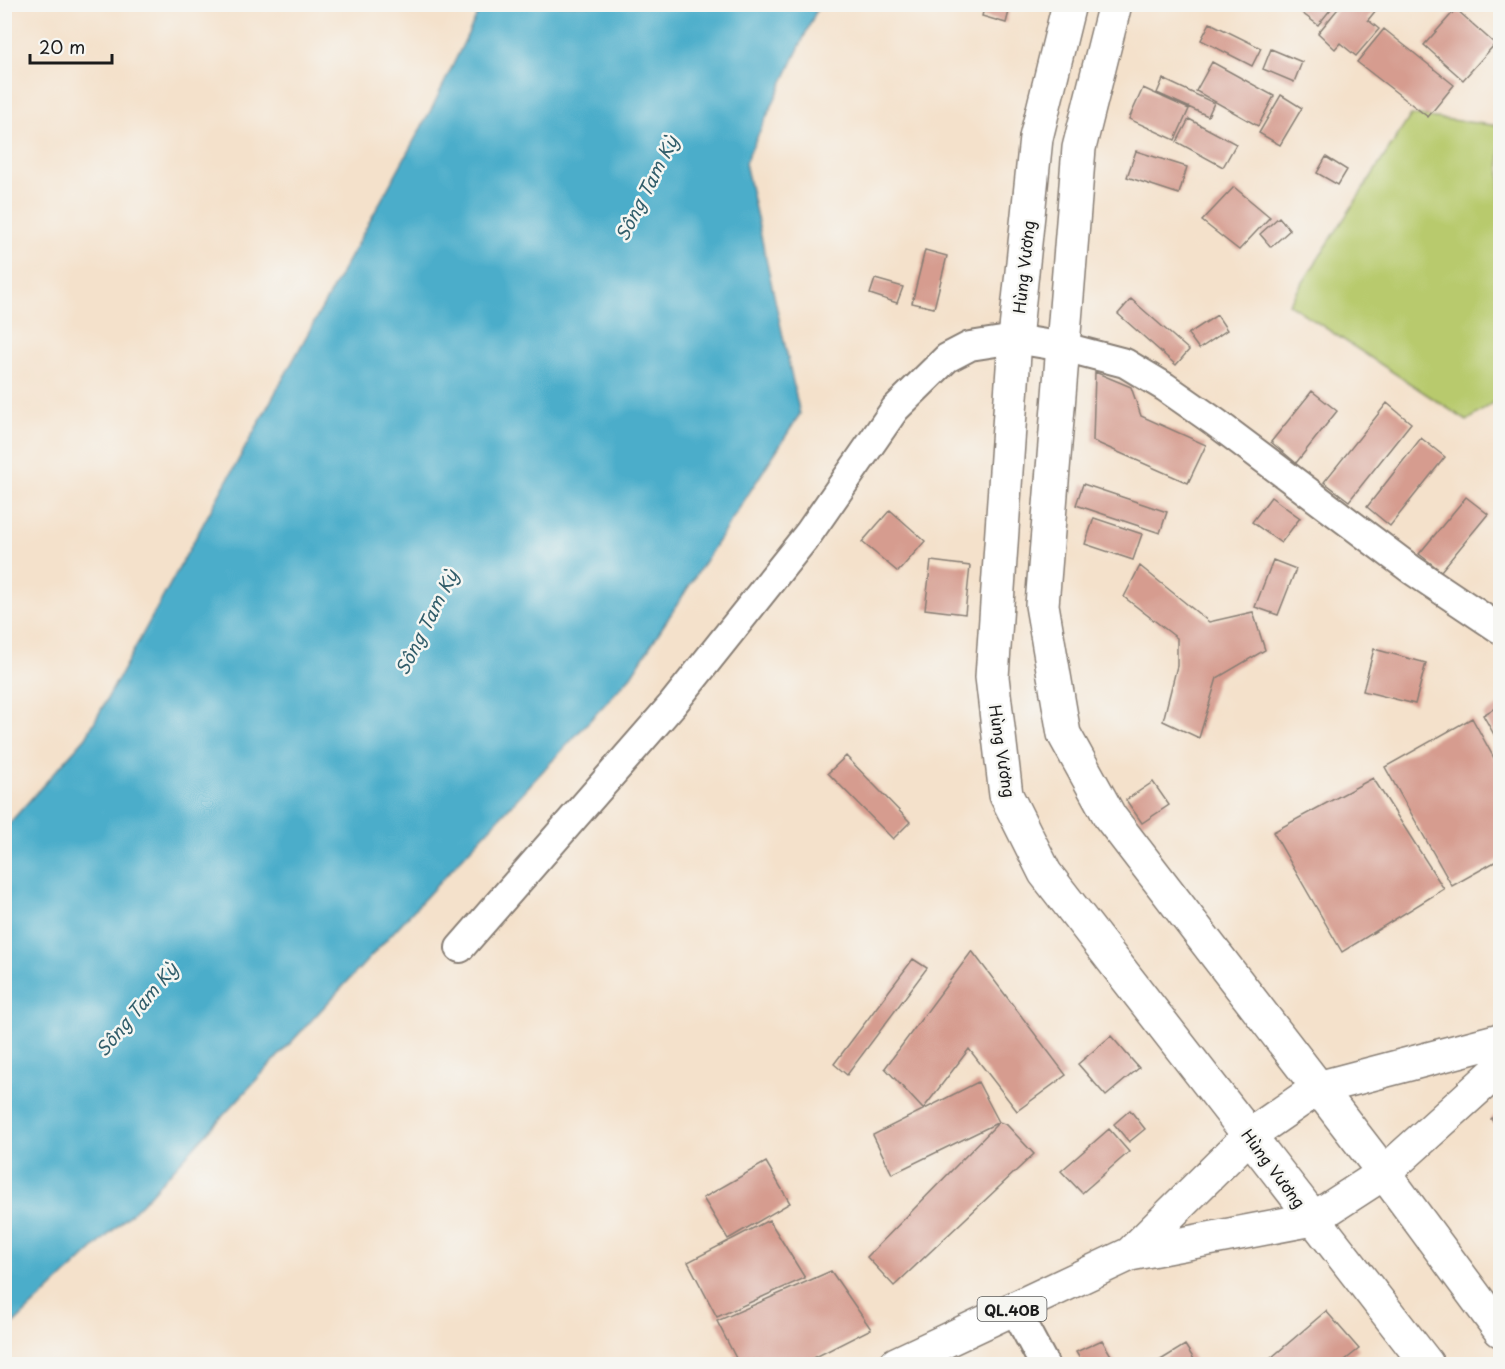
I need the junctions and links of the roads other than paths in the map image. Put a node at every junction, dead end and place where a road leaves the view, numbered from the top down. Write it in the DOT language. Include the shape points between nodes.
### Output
graph roads {
  1 [pos="1069,4"];
  2 [pos="1115,4"];
  3 [pos="1016,339"];
  4 [pos="1064,346"];
  5 [pos="1500,629"];
  6 [pos="460,948"];
  7 [pos="1500,1040"];
  8 [pos="1500,1068"];
  9 [pos="1318,1088"];
  10 [pos="1250,1135"];
  11 [pos="1384,1173"];
  12 [pos="1313,1219"];
  13 [pos="1130,1254"];
  14 [pos="1014,1308"];
  15 [pos="1500,1330"];
  16 [pos="896,1365"];
  17 [pos="1044,1365"];
  18 [pos="1427,1365"];
  1 -- 3 [label="main road, Hùng Vương" via="1036,138"];
  2 -- 4 [label="main road" via="1079,147"];
  3 -- 4 [label="street"];
  3 -- 6 [label="street" via="970,346 947,358 895,409 809,533 672,705"];
  3 -- 10 [label="main road, Hùng Vương" via="992,676 1006,795 1045,873"];
  4 -- 5 [label="street" via="1125,363 1165,387 1412,570"];
  4 -- 9 [label="main road" via="1042,605 1064,734 1110,817"];
  7 -- 9 [label="main road"];
  8 -- 11 [label="main road"];
  9 -- 10 [label="main road"];
  9 -- 11 [label="main road"];
  10 -- 12 [label="main road, Hùng Vương"];
  10 -- 13 [label="main road"];
  11 -- 12 [label="main road"];
  11 -- 15 [label="main road"];
  12 -- 13 [label="main road"];
  12 -- 18 [label="main road, Hùng Vương"];
  13 -- 14 [label="main road, QL.40B"];
  14 -- 16 [label="main road, QL.40B"];
  14 -- 17 [label="street"];
}
